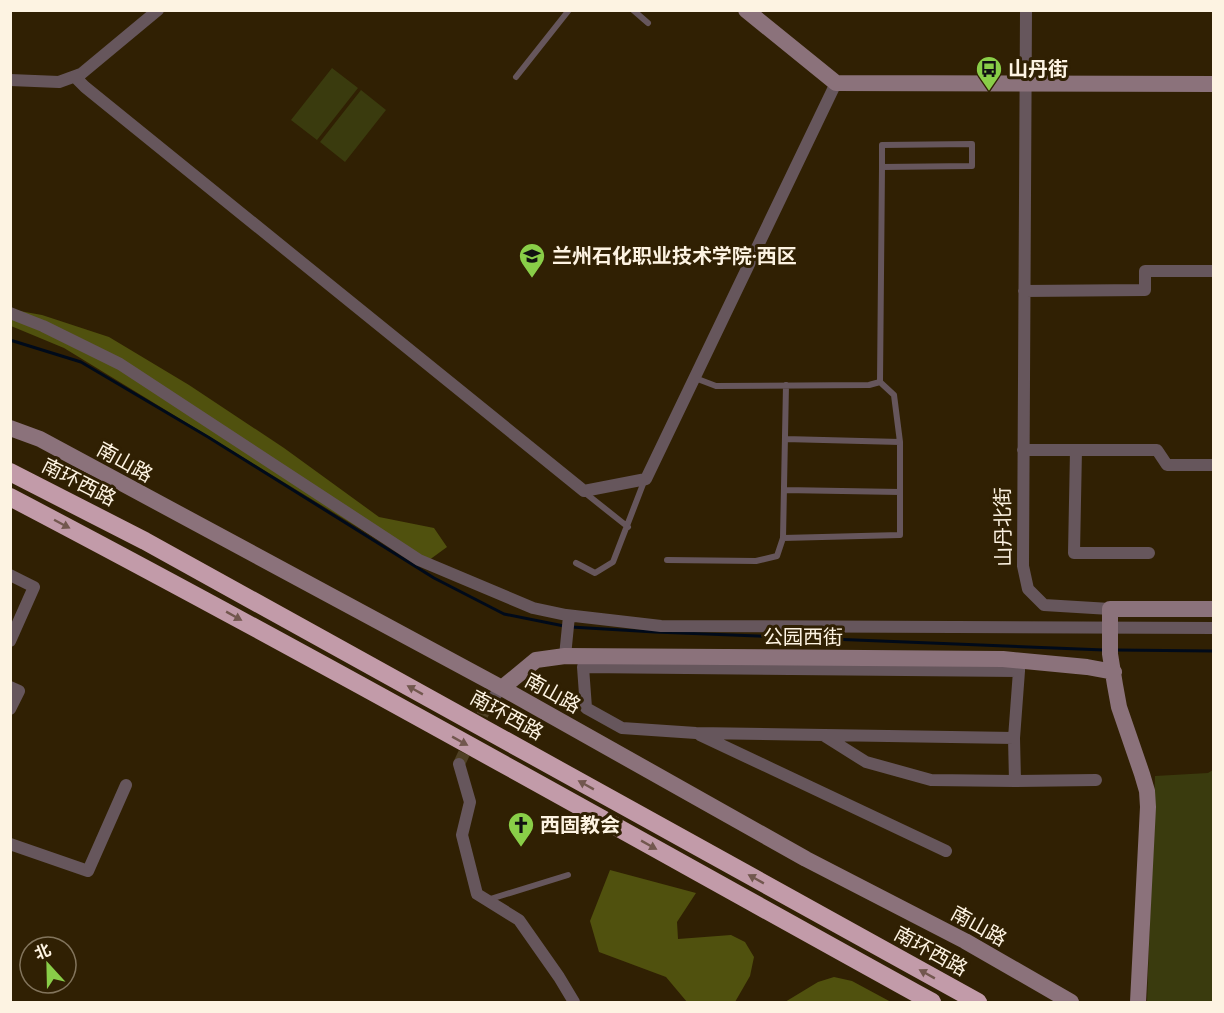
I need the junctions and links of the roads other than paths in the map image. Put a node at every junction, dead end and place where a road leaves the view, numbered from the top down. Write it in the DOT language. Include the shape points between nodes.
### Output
graph roads {
  1 [pos="158,10"];
  2 [pos="569,10"];
  3 [pos="633,10"];
  4 [pos="746,10"];
  5 [pos="1026,10"];
  6 [pos="648,23"];
  7 [pos="75,77"];
  8 [pos="516,77"];
  9 [pos="10,80"];
  10 [pos="836,83"];
  11 [pos="1025,83"];
  12 [pos="1214,84"];
  13 [pos="882,167"];
  14 [pos="1214,271"];
  15 [pos="1024,291"];
  16 [pos="10,313"];
  17 [pos="695,378"];
  18 [pos="880,382"];
  19 [pos="786,385"];
  20 [pos="10,428"];
  21 [pos="785,439"];
  22 [pos="900,442"];
  23 [pos="1023,450"];
  24 [pos="1076,450"];
  25 [pos="1214,465"];
  26 [pos="10,472"];
  27 [pos="646,479"];
  28 [pos="784,490"];
  29 [pos="584,491"];
  30 [pos="900,492"];
  31 [pos="10,497"];
  32 [pos="628,527"];
  33 [pos="783,538"];
  34 [pos="1149,554"];
  35 [pos="667,560"];
  36 [pos="576,563"];
  37 [pos="10,575"];
  38 [pos="1110,609"];
  39 [pos="1214,609"];
  40 [pos="568,619"];
  41 [pos="1214,628"];
  42 [pos="1112,631"];
  43 [pos="11,636"];
  44 [pos="565,650"];
  45 [pos="1019,666"];
  46 [pos="1114,672"];
  47 [pos="10,687"];
  48 [pos="502,688"];
  49 [pos="488,703"];
  50 [pos="10,709"];
  51 [pos="696,733"];
  52 [pos="822,735"];
  53 [pos="1014,738"];
  54 [pos="459,764"];
  55 [pos="1096,780"];
  56 [pos="1015,781"];
  57 [pos="126,785"];
  58 [pos="10,844"];
  59 [pos="946,851"];
  60 [pos="568,875"];
  61 [pos="486,900"];
  62 [pos="574,1002"];
  63 [pos="932,1002"];
  64 [pos="978,1002"];
  65 [pos="1071,1002"];
  66 [pos="1138,1002"];
  1 -- 7 [label="street"];
  2 -- 8 [label="lane"];
  3 -- 6 [label="lane"];
  4 -- 10 [label="street"];
  5 -- 11 [label="street, 山丹北街"];
  7 -- 9 [label="street" via="59,82"];
  7 -- 29 [label="street"];
  10 -- 11 [label="street"];
  10 -- 17 [label="street"];
  11 -- 12 [label="street"];
  11 -- 15 [label="street, 山丹北街"];
  13 -- 13 [label="lane" via="882,145 972,144 972,166"];
  13 -- 18 [label="lane"];
  14 -- 15 [label="street" via="1145,271 1145,290"];
  15 -- 23 [label="street, 山丹北街"];
  16 -- 40 [label="street" via="120,364 419,560"];
  17 -- 19 [label="lane" via="716,386"];
  17 -- 27 [label="street"];
  18 -- 19 [label="lane"];
  18 -- 22 [label="lane" via="894,395"];
  19 -- 21 [label="lane"];
  20 -- 48 [label="street, 南山路" via="40,439"];
  21 -- 22 [label="lane"];
  21 -- 28 [label="lane"];
  22 -- 30 [label="lane"];
  23 -- 24 [label="street"];
  23 -- 38 [label="street, 山丹北街" via="1023,566 1028,589 1044,605"];
  24 -- 25 [label="street" via="1157,450 1167,465"];
  24 -- 34 [label="street" via="1074,553"];
  64 -- 26 [label="highway, 南环西路, one-way" via="145,541"];
  27 -- 29 [label="street"];
  27 -- 32 [label="lane"];
  28 -- 30 [label="lane"];
  28 -- 33 [label="lane"];
  29 -- 32 [label="lane"];
  30 -- 33 [label="lane" via="900,535"];
  31 -- 63 [label="highway, one-way"];
  32 -- 36 [label="lane" via="613,562 603,570 595,573"];
  33 -- 35 [label="lane" via="777,556 756,561"];
  37 -- 43 [label="street" via="34,587"];
  38 -- 39 [label="street"];
  38 -- 42 [label="street"];
  40 -- 42 [label="street" via="661,626"];
  40 -- 44 [label="street"];
  41 -- 42 [label="street"];
  42 -- 46 [label="street" via="1110,654"];
  44 -- 45 [label="street, 公园西街"];
  44 -- 48 [label="street, 公园西街" via="536,660"];
  45 -- 46 [label="street, 公园西街" via="1087,667"];
  45 -- 51 [label="street" via="583,667 586,708 622,728"];
  45 -- 53 [label="street"];
  46 -- 66 [label="street" via="1119,707 1147,799"];
  47 -- 50 [label="street" via="19,691"];
  48 -- 49 [label="street"];
  48 -- 65 [label="street, 南山路"];
  51 -- 52 [label="street"];
  51 -- 59 [label="street"];
  52 -- 53 [label="street"];
  52 -- 56 [label="street" via="866,762 931,780"];
  53 -- 56 [label="street"];
  54 -- 61 [label="street" via="470,802 462,835 465,851 477,894"];
  55 -- 56 [label="street"];
  57 -- 58 [label="street" via="88,871"];
  60 -- 61 [label="lane"];
  61 -- 62 [label="street" via="519,920"];
}
